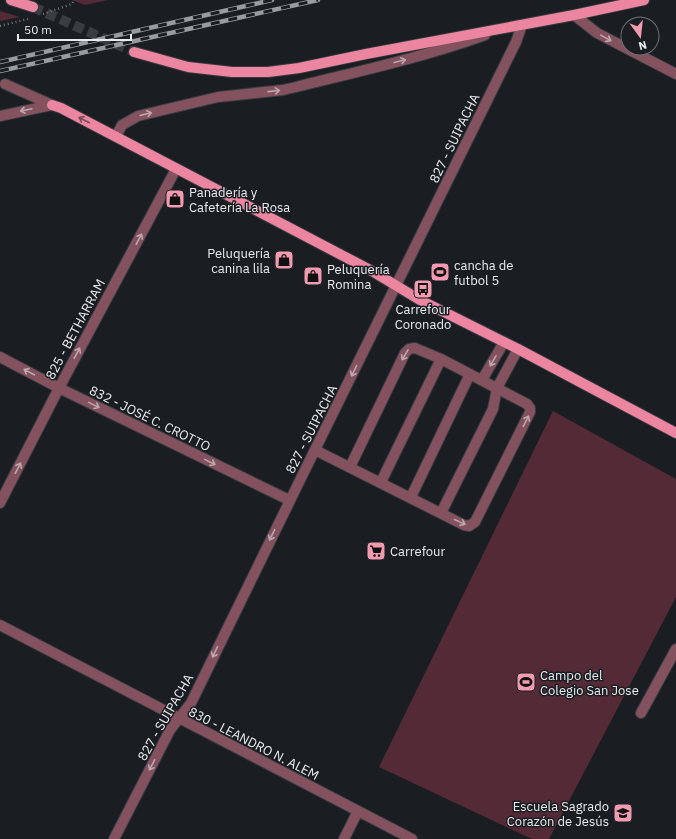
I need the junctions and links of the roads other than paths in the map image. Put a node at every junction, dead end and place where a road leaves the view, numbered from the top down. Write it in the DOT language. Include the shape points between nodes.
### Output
graph roads {
  1 [pos="11,0"];
  2 [pos="644,0"];
  3 [pos="33,7"];
  4 [pos="574,16"];
  5 [pos="522,25"];
  6 [pos="501,29"];
  7 [pos="134,52"];
  8 [pos="676,74"];
  9 [pos="6,84"];
  10 [pos="52,105"];
  11 [pos="0,116"];
  12 [pos="116,136"];
  13 [pos="176,169"];
  14 [pos="396,286"];
  15 [pos="504,342"];
  16 [pos="518,349"];
  17 [pos="0,357"];
  18 [pos="441,359"];
  19 [pos="470,374"];
  20 [pos="482,380"];
  21 [pos="59,388"];
  22 [pos="497,388"];
  23 [pos="676,433"];
  24 [pos="315,450"];
  25 [pos="350,467"];
  26 [pos="381,482"];
  27 [pos="411,498"];
  28 [pos="289,500"];
  29 [pos="0,503"];
  30 [pos="441,513"];
  31 [pos="0,625"];
  32 [pos="676,649"];
  33 [pos="641,713"];
  34 [pos="178,718"];
  35 [pos="358,811"];
  36 [pos="114,839"];
  37 [pos="344,839"];
  38 [pos="412,839"];
  1 -- 3 [label="main road"];
  2 -- 4 [label="main road"];
  4 -- 5 [label="main road"];
  4 -- 8 [label="street, one-way" via="597,33"];
  5 -- 6 [label="main road"];
  5 -- 14 [label="street, 827 - SUIPACHA"];
  6 -- 7 [label="main road" via="268,72 232,72 188,67"];
  12 -- 6 [label="street, one-way" via="122,126 138,116 218,98 296,87 417,57"];
  9 -- 10 [label="street"];
  10 -- 11 [label="street, one-way"];
  12 -- 10 [label="main road, one-way"];
  12 -- 13 [label="main road"];
  13 -- 14 [label="main road" via="365,267"];
  21 -- 13 [label="street, 825 - BETHARRAM, one-way"];
  14 -- 15 [label="main road"];
  14 -- 24 [label="street, 827 - SUIPACHA, one-way"];
  15 -- 16 [label="main road"];
  15 -- 20 [label="street, one-way"];
  16 -- 22 [label="street"];
  16 -- 23 [label="main road"];
  21 -- 17 [label="street, 832 - JOSÉ C. CROTTO, one-way"];
  18 -- 19 [label="street"];
  18 -- 25 [label="street, one-way" via="415,348 409,349"];
  18 -- 26 [label="street"];
  19 -- 20 [label="street"];
  19 -- 27 [label="street"];
  20 -- 22 [label="street"];
  21 -- 28 [label="street, 832 - JOSÉ C. CROTTO, one-way"];
  29 -- 21 [label="street, 825 - BETHARRAM, one-way"];
  22 -- 30 [label="street" via="493,409"];
  30 -- 22 [label="street, one-way" via="464,525 469,526 474,522 530,412 528,404"];
  24 -- 25 [label="street"];
  24 -- 28 [label="street, 827 - SUIPACHA"];
  25 -- 26 [label="street"];
  26 -- 27 [label="street"];
  27 -- 30 [label="street"];
  28 -- 34 [label="street, 827 - SUIPACHA, one-way" via="191,703"];
  31 -- 34 [label="street, 830 - LEANDRO N. ALEM"];
  32 -- 33 [label="street"];
  34 -- 35 [label="street, 830 - LEANDRO N. ALEM"];
  34 -- 36 [label="street, 827 - SUIPACHA, one-way"];
  35 -- 37 [label="street"];
  35 -- 38 [label="street, 830 - LEANDRO N. ALEM"];
}
